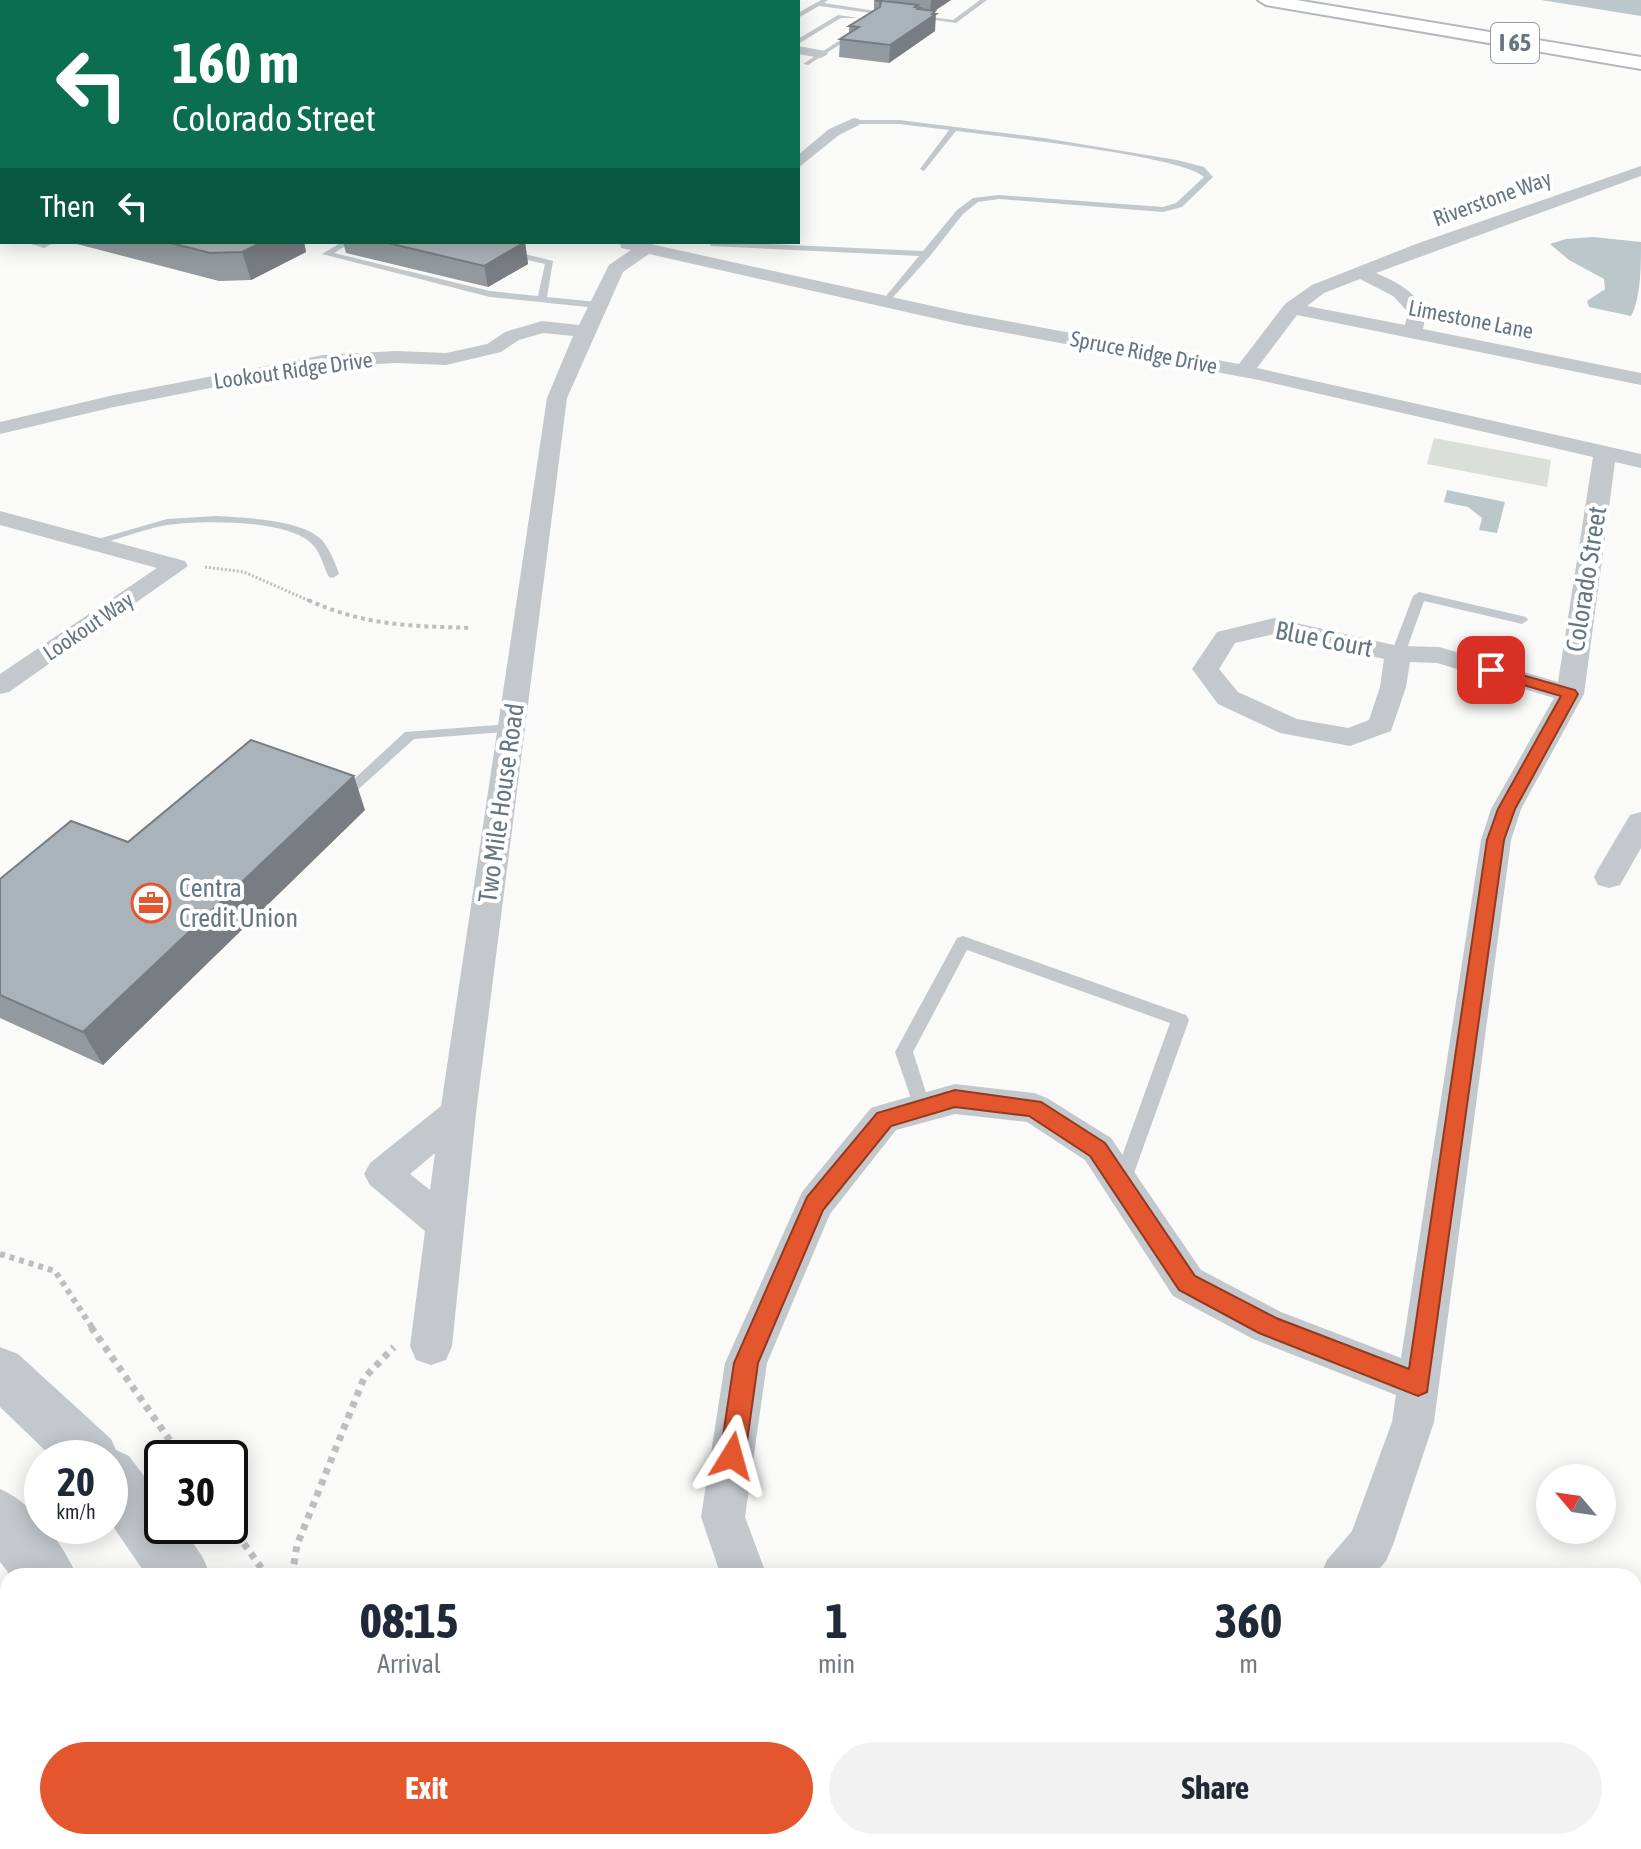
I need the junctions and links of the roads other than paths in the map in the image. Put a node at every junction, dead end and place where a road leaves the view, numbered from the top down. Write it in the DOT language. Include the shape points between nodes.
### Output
graph roads {
  1 [pos="984,0"];
  2 [pos="1266,0"];
  3 [pos="1355,0"];
  4 [pos="822,2"];
  5 [pos="1245,2"];
  6 [pos="1408,6"];
  7 [pos="800,15"];
  8 [pos="875,21"];
  9 [pos="1389,22"];
  10 [pos="1488,22"];
  11 [pos="862,28"];
  12 [pos="800,41"];
  13 [pos="1641,47"];
  14 [pos="800,50"];
  15 [pos="821,54"];
  16 [pos="1641,63"];
  17 [pos="806,64"];
  18 [pos="854,122"];
  19 [pos="955,128"];
  20 [pos="800,161"];
  21 [pos="924,169"];
  22 [pos="1641,171"];
  23 [pos="344,244"];
  24 [pos="713,244"];
  25 [pos="724,244"];
  26 [pos="633,245"];
  27 [pos="493,249"];
  28 [pos="927,254"];
  29 [pos="698,260"];
  30 [pos="1359,272"];
  31 [pos="542,301"];
  32 [pos="886,302"];
  33 [pos="597,305"];
  34 [pos="1292,308"];
  35 [pos="585,331"];
  36 [pos="1413,332"];
  37 [pos="1244,371"];
  38 [pos="1641,379"];
  39 [pos="0,428"];
  40 [pos="1605,453"];
  41 [pos="1641,461"];
  42 [pos="0,518"];
  43 [pos="90,543"];
  44 [pos="333,574"];
  45 [pos="1522,620"];
  46 [pos="1398,654"];
  47 [pos="0,686"];
  48 [pos="1570,694"];
  49 [pos="511,728"];
  50 [pos="347,792"];
  51 [pos="1641,822"];
  52 [pos="1609,877"];
  53 [pos="922,1108"];
  54 [pos="458,1113"];
  55 [pos="1121,1182"];
  56 [pos="445,1224"];
  57 [pos="431,1346"];
  58 [pos="0,1372"];
  59 [pos="1418,1384"];
  60 [pos="73,1440"];
  61 [pos="128,1500"];
  62 [pos="0,1517"];
  63 [pos="41,1568"];
  64 [pos="176,1568"];
  65 [pos="741,1568"];
  66 [pos="1350,1568"];
  1 -- 4 [label="lane" via="954,22"];
  2 -- 9 [label="highway, I 65"];
  3 -- 10 [label="highway, I 65"];
  4 -- 7 [label="lane"];
  5 -- 9 [label="highway"];
  6 -- 10 [label="highway"];
  8 -- 12 [label="lane" via="840,16"];
  9 -- 16 [label="highway, I 65"];
  10 -- 13 [label="highway, I 65"];
  11 -- 15 [label="lane"];
  14 -- 15 [label="street"];
  15 -- 17 [label="lane"];
  18 -- 19 [label="lane"];
  18 -- 20 [label="street"];
  19 -- 21 [label="lane"];
  19 -- 28 [label="lane" via="1177,162 1209,177 1179,205 1163,210 999,197 976,200"];
  22 -- 30 [label="street, Riverstone Way"];
  23 -- 31 [label="lane" via="326,254 490,294"];
  24 -- 29 [label="street"];
  25 -- 28 [label="lane"];
  26 -- 29 [label="street, Spruce Ridge Drive"];
  26 -- 33 [label="street, Two Mile House Road"];
  27 -- 31 [label="lane" via="550,263"];
  28 -- 32 [label="lane"];
  29 -- 32 [label="street, Spruce Ridge Drive"];
  30 -- 34 [label="street, Riverstone Way" via="1318,289"];
  30 -- 36 [label="street" via="1411,300 1417,312"];
  31 -- 33 [label="lane"];
  32 -- 37 [label="street, Spruce Ridge Drive"];
  33 -- 35 [label="street, Two Mile House Road"];
  34 -- 36 [label="street, Limestone Lane"];
  34 -- 37 [label="street, Riverstone Way"];
  35 -- 39 [label="street, Lookout Ridge Drive" via="542,327 494,348 446,359 352,360 276,369"];
  35 -- 49 [label="street, Two Mile House Road" via="557,398"];
  36 -- 38 [label="street, Limestone Lane"];
  37 -- 40 [label="street, Spruce Ridge Drive"];
  40 -- 41 [label="street, Spruce Ridge Drive"];
  40 -- 48 [label="street, Colorado Street"];
  42 -- 43 [label="street"];
  43 -- 44 [label="lane" via="169,521 260,523 308,535 327,553"];
  43 -- 47 [label="street, Lookout Way" via="176,566"];
  45 -- 46 [label="lane" via="1419,596"];
  46 -- 46 [label="street, Blue Court" via="1274,626 1226,637 1205,669 1228,698 1290,727 1350,737 1381,725"];
  46 -- 48 [label="street, Blue Court" via="1439,655"];
  48 -- 59 [label="street, Colorado Street" via="1506,809 1496,840"];
  49 -- 50 [label="lane" via="410,735"];
  49 -- 54 [label="street, Two Mile House Road"];
  51 -- 52 [label="street"];
  53 -- 55 [label="street" via="955,1099 1034,1108 1098,1149"];
  53 -- 55 [label="lane" via="904,1052 963,942 1180,1020"];
  53 -- 65 [label="street" via="884,1119 815,1204 746,1363 723,1517"];
  54 -- 56 [label="street, Two Mile House Road"];
  54 -- 56 [label="street" via="383,1174"];
  55 -- 59 [label="street" via="1187,1283 1267,1326"];
  56 -- 57 [label="street"];
  58 -- 60 [label="street"];
  59 -- 66 [label="street, Colorado Street" via="1413,1422 1370,1545"];
  61 -- 64 [label="street"];
  62 -- 63 [label="street"];
}
